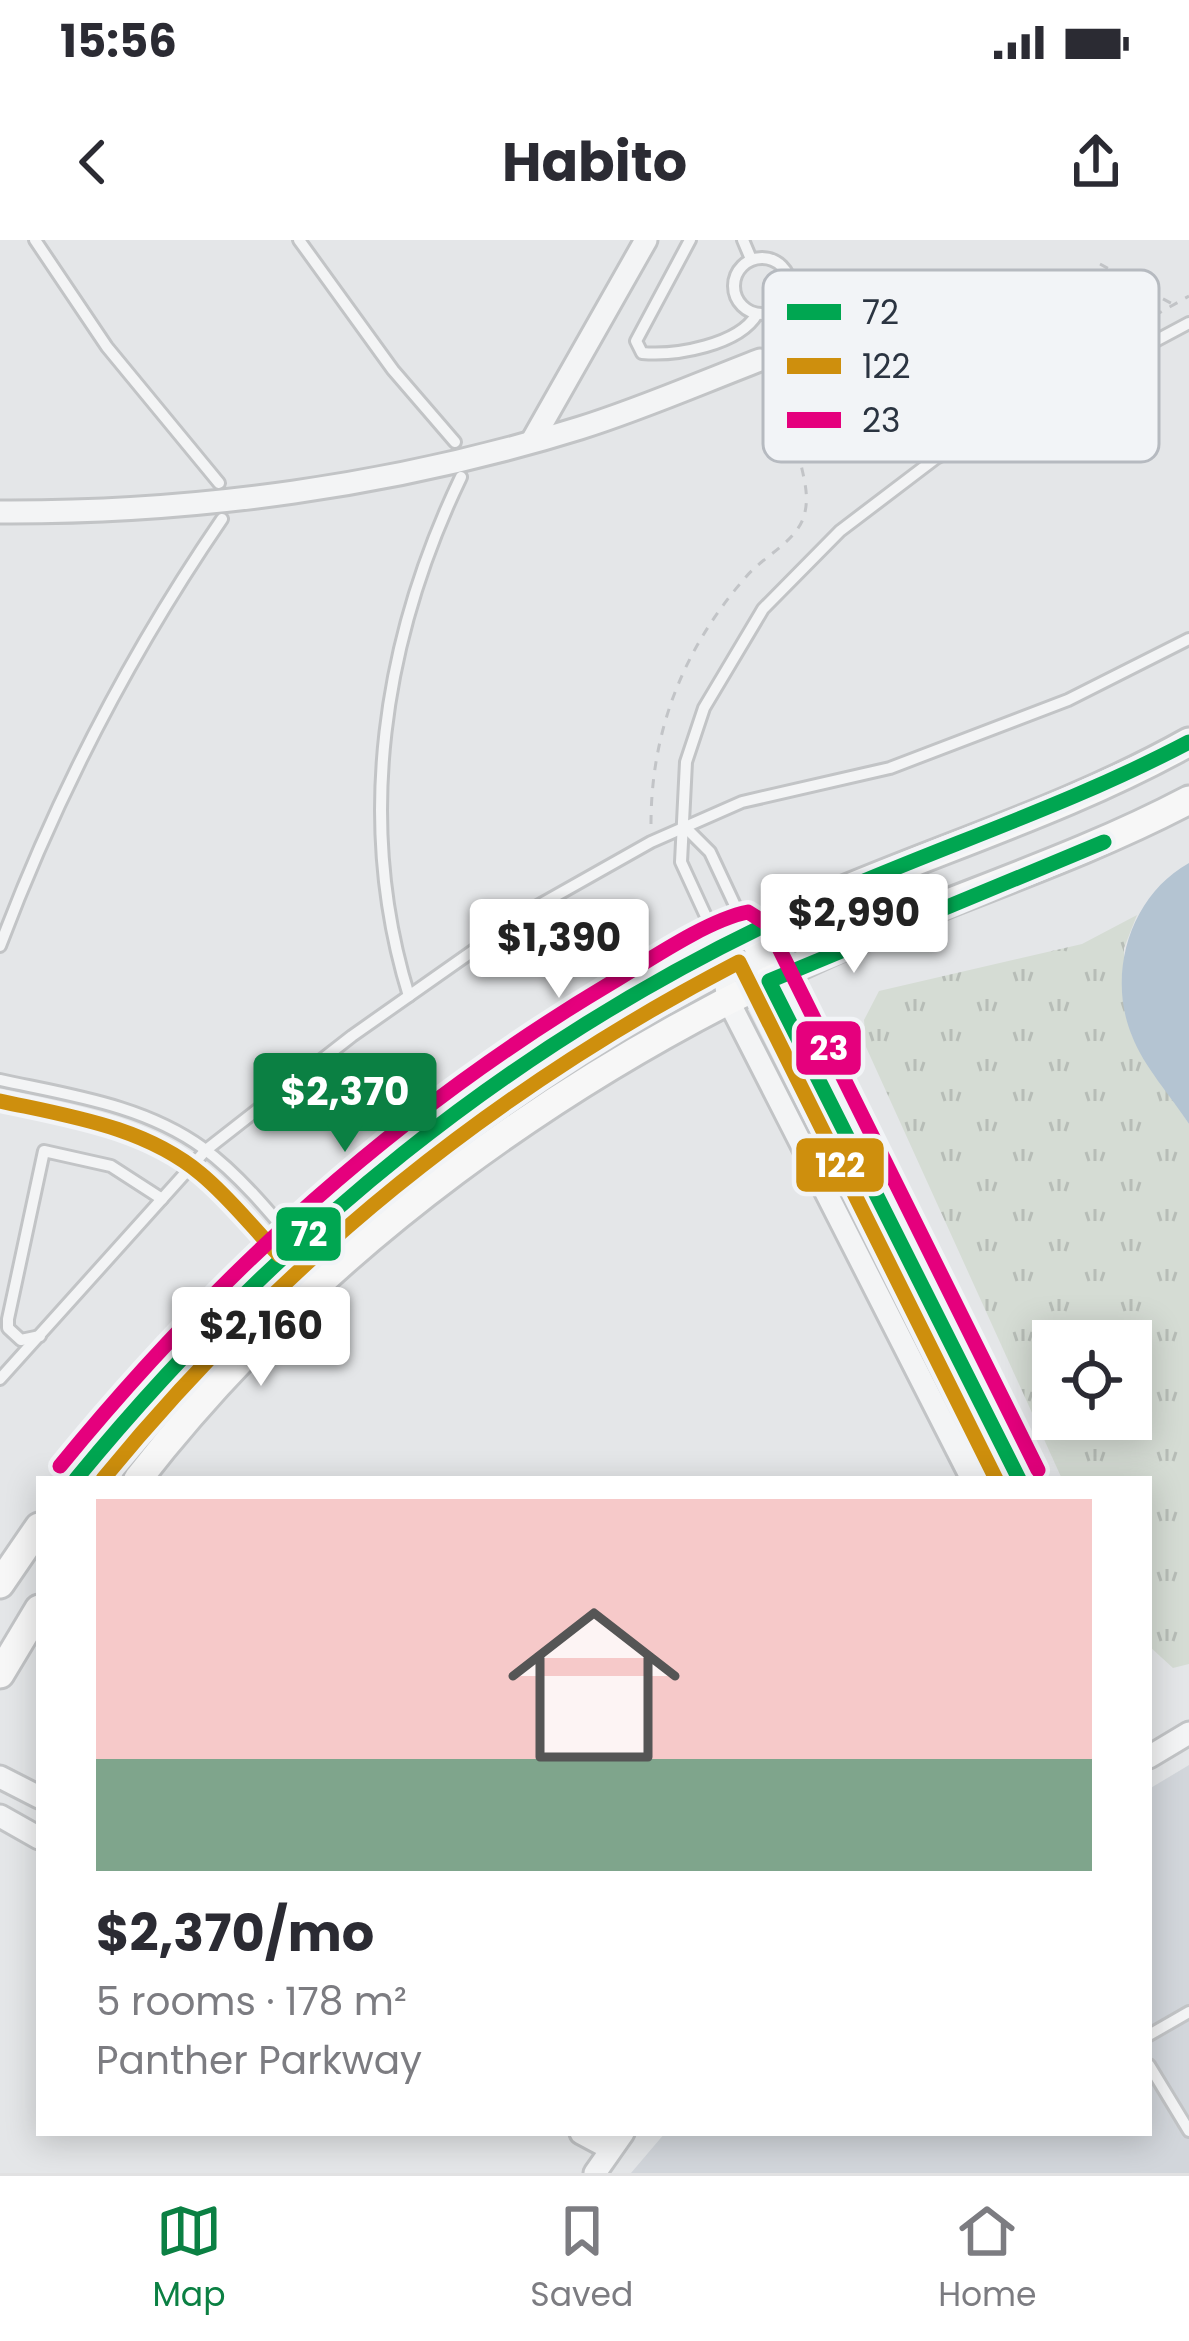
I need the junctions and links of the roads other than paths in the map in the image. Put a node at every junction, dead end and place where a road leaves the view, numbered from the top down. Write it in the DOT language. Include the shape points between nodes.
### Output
graph roads {
  1 [pos="34,240"];
  2 [pos="299,240"];
  3 [pos="646,240"];
  4 [pos="690,240"];
  5 [pos="743,240"];
  6 [pos="751,260"];
  7 [pos="783,270"];
  8 [pos="763,311"];
  9 [pos="757,314"];
  10 [pos="1189,323"];
  11 [pos="1159,343"];
  12 [pos="760,360"];
  13 [pos="532,441"];
  14 [pos="454,442"];
  15 [pos="932,462"];
  16 [pos="460,477"];
  17 [pos="219,483"];
  18 [pos="0,512"];
  19 [pos="222,519"];
  20 [pos="1189,639"];
  21 [pos="1189,742"];
  22 [pos="1189,800"];
  23 [pos="683,826"];
  24 [pos="748,933"];
  25 [pos="0,946"];
  26 [pos="720,947"];
  27 [pos="769,980"];
  28 [pos="409,996"];
  29 [pos="728,1000"];
  30 [pos="0,1082"];
  31 [pos="206,1150"];
  32 [pos="162,1198"];
  33 [pos="294,1241"];
  34 [pos="327,1280"];
  35 [pos="937,1315"];
  36 [pos="898,1334"];
  37 [pos="40,1336"];
  38 [pos="0,1379"];
  39 [pos="78,1476"];
  40 [pos="141,1476"];
  41 [pos="969,1476"];
  42 [pos="1018,1476"];
  43 [pos="36,1531"];
  44 [pos="0,1584"];
  45 [pos="36,1614"];
  46 [pos="0,1674"];
  47 [pos="1189,1733"];
  48 [pos="1152,1749"];
  49 [pos="0,1777"];
  50 [pos="36,1795"];
  51 [pos="0,1816"];
  52 [pos="36,1836"];
  53 [pos="1189,2012"];
  54 [pos="1152,2033"];
  55 [pos="1152,2070"];
  56 [pos="1189,2131"];
  57 [pos="617,2141"];
  58 [pos="596,2173"];
  1 -- 17 [label="lane" via="107,347"];
  2 -- 14 [label="lane"];
  3 -- 13 [label="street"];
  4 -- 9 [label="lane" via="636,341 642,353 731,337"];
  5 -- 6 [label="lane"];
  6 -- 7 [label="lane"];
  6 -- 9 [label="lane" via="736,274 734,294"];
  8 -- 9 [label="lane"];
  10 -- 11 [label="lane"];
  12 -- 13 [label="street"];
  13 -- 18 [label="street" via="387,476 237,499"];
  15 -- 23 [label="lane" via="840,531 736,648 686,762"];
  16 -- 28 [label="lane" via="412,608 380,776 377,848"];
  19 -- 25 [label="lane" via="119,686"];
  20 -- 23 [label="lane" via="976,737"];
  21 -- 24 [label="main road" via="1067,802"];
  22 -- 27 [label="main road"];
  23 -- 24 [label="lane" via="710,852"];
  23 -- 26 [label="lane" via="681,862"];
  23 -- 28 [label="lane" via="534,908"];
  24 -- 26 [label="main road"];
  24 -- 27 [label="street"];
  26 -- 29 [label="street"];
  26 -- 33 [label="main road" via="527,1058"];
  27 -- 29 [label="main road"];
  27 -- 35 [label="street"];
  28 -- 31 [label="lane"];
  29 -- 34 [label="main road" via="488,1148"];
  29 -- 36 [label="street"];
  30 -- 31 [label="lane" via="113,1105"];
  31 -- 32 [label="lane"];
  31 -- 33 [label="lane"];
  32 -- 37 [label="lane"];
  32 -- 37 [label="lane" via="111,1166 44,1150 8,1318 21,1340"];
  33 -- 34 [label="lane"];
  33 -- 39 [label="main road" via="153,1380"];
  34 -- 40 [label="main road"];
  35 -- 36 [label="street"];
  35 -- 42 [label="street"];
  36 -- 41 [label="street"];
  37 -- 38 [label="lane"];
  43 -- 44 [label="main road"];
  45 -- 46 [label="main road"];
  47 -- 48 [label="street"];
  49 -- 50 [label="street"];
  51 -- 52 [label="street"];
  53 -- 54 [label="lane"];
  55 -- 56 [label="lane"];
  57 -- 58 [label="street"];
}
